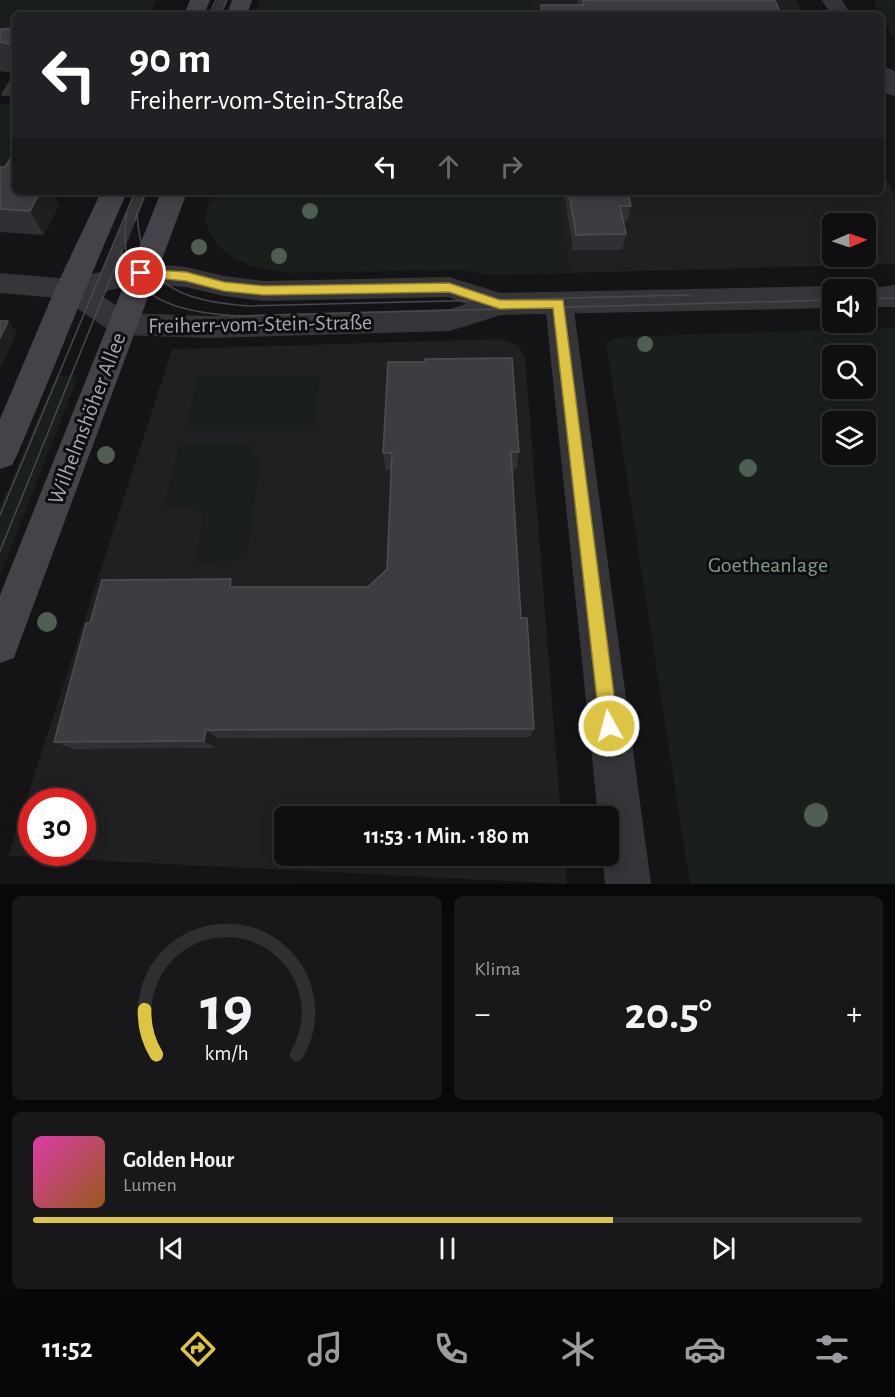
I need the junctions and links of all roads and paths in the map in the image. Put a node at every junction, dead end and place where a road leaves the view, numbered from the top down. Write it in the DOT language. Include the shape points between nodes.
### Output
graph roads {
  1 [pos="884,73"];
  2 [pos="12,85"];
  3 [pos="895,89"];
  4 [pos="12,94"];
  5 [pos="113,195"];
  6 [pos="140,195"];
  7 [pos="173,195"];
  8 [pos="141,273"];
  9 [pos="0,283"];
  10 [pos="69,289"];
  11 [pos="895,296"];
  12 [pos="822,297"];
  13 [pos="876,297"];
  14 [pos="558,303"];
  15 [pos="107,304"];
  16 [pos="500,304"];
  17 [pos="0,455"];
  18 [pos="0,644"];
  19 [pos="628,884"];
  1 -- 3 [label="street"];
  2 -- 4 [label="lane" via="6,94"];
  5 -- 10 [label="main road"];
  6 -- 15 [label="lane"];
  7 -- 8 [label="main road, Wilhelmshöher Allee"];
  8 -- 15 [label="street, Freiherr-vom-Stein-Straße"];
  8 -- 15 [label="main road, Wilhelmshöher Allee"];
  8 -- 16 [label="street, Freiherr-vom-Stein-Straße" via="264,291 449,288"];
  9 -- 10 [label="street"];
  10 -- 15 [label="street"];
  10 -- 17 [label="main road"];
  11 -- 13 [label="street"];
  12 -- 14 [label="street, Freiherr-vom-Stein-Straße"];
  14 -- 16 [label="street, Freiherr-vom-Stein-Straße"];
  14 -- 19 [label="street"];
  15 -- 16 [label="street, Freiherr-vom-Stein-Straße" via="209,327 450,320"];
  15 -- 18 [label="main road, Wilhelmshöher Allee"];
}
